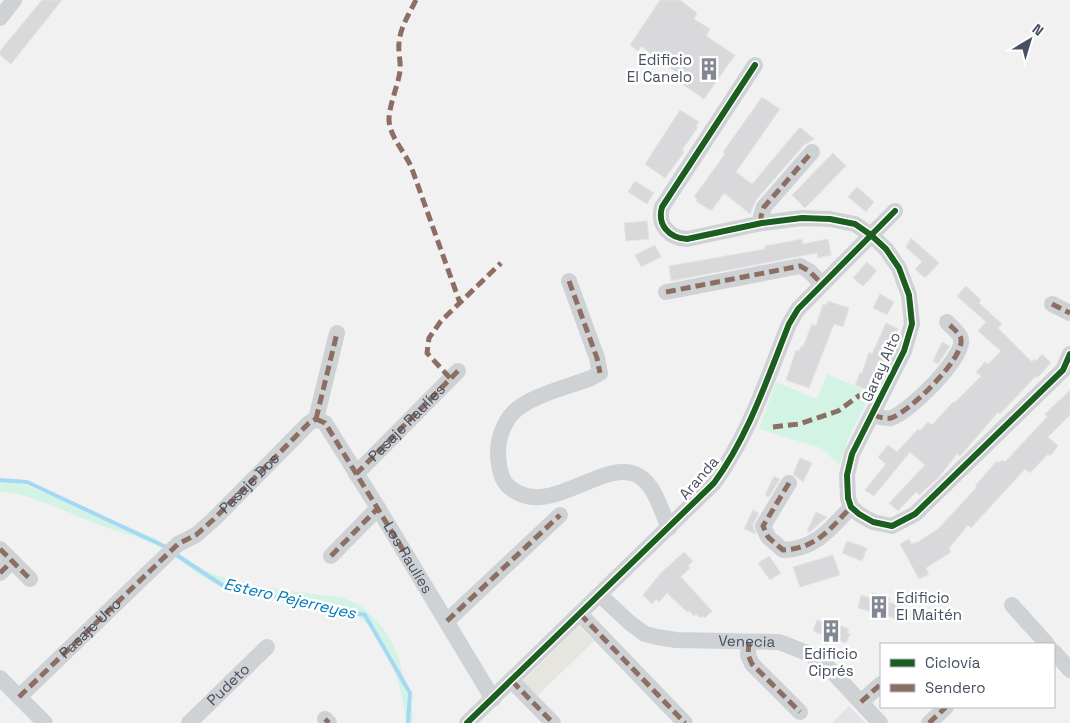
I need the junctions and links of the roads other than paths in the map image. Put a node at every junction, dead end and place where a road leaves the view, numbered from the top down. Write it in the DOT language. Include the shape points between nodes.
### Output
graph roads {
  1 [pos="14,0"];
  2 [pos="0,18"];
  3 [pos="755,65"];
  4 [pos="812,152"];
  5 [pos="894,211"];
  6 [pos="762,223"];
  7 [pos="871,235"];
  8 [pos="569,281"];
  9 [pos="822,284"];
  10 [pos="666,292"];
  11 [pos="1052,304"];
  12 [pos="1070,313"];
  13 [pos="946,322"];
  14 [pos="337,333"];
  15 [pos="1070,354"];
  16 [pos="458,371"];
  17 [pos="873,415"];
  18 [pos="316,419"];
  19 [pos="356,474"];
  20 [pos="789,484"];
  21 [pos="851,506"];
  22 [pos="378,508"];
  23 [pos="560,515"];
  24 [pos="669,528"];
  25 [pos="0,549"];
  26 [pos="331,556"];
  27 [pos="162,560"];
  28 [pos="12,561"];
  29 [pos="0,573"];
  30 [pos="30,579"];
  31 [pos="600,595"];
  32 [pos="1012,605"];
  33 [pos="580,614"];
  34 [pos="447,621"];
  35 [pos="748,642"];
  36 [pos="1045,643"];
  37 [pos="267,646"];
  38 [pos="1055,653"];
  39 [pos="1070,670"];
  40 [pos="0,678"];
  41 [pos="512,681"];
  42 [pos="880,685"];
  43 [pos="18,696"];
  44 [pos="493,699"];
  45 [pos="861,702"];
  46 [pos="945,708"];
  47 [pos="800,712"];
  48 [pos="45,723"];
  49 [pos="189,723"];
  50 [pos="468,723"];
  51 [pos="553,723"];
  52 [pos="685,723"];
  53 [pos="880,723"];
  54 [pos="929,723"];
  1 -- 2 [label="street"];
  3 -- 6 [label="street, Garay Alto" via="662,207 660,215 663,226 680,238 694,238"];
  4 -- 6 [label="street" via="764,207"];
  5 -- 7 [label="street, Aranda"];
  6 -- 7 [label="street, Garay Alto" via="802,218 830,219 855,224"];
  7 -- 9 [label="street, Aranda"];
  7 -- 17 [label="street, Garay Alto" via="899,268 910,295 912,324 904,351"];
  8 -- 24 [label="street" via="600,373 528,401 516,410 507,420 498,444 501,476 514,491 526,497 540,498 613,474 626,472 639,476 652,488"];
  9 -- 10 [label="street" via="800,266"];
  9 -- 24 [label="street, Aranda" via="798,309 789,324 750,422 727,466"];
  11 -- 12 [label="street"];
  13 -- 17 [label="street, Garay Alto" via="962,341 952,364 898,415 885,418"];
  14 -- 18 [label="street"];
  15 -- 21 [label="street" via="1063,370 915,514 892,526 873,522"];
  16 -- 19 [label="street, Pasaje Raulíes"];
  17 -- 21 [label="street, Garay Alto" via="852,454 847,475"];
  18 -- 19 [label="street, Los Raulíes" via="324,423"];
  18 -- 27 [label="street, Pasaje Dos" via="214,519 178,544"];
  19 -- 22 [label="street, Los Raulíes"];
  20 -- 21 [label="street" via="763,526 768,537 783,550 819,539"];
  22 -- 26 [label="street"];
  22 -- 34 [label="street, Los Raulíes"];
  23 -- 34 [label="street"];
  24 -- 31 [label="street, Aranda"];
  25 -- 28 [label="street"];
  27 -- 43 [label="street, Pasaje Uno"];
  28 -- 29 [label="street"];
  28 -- 30 [label="street"];
  31 -- 33 [label="street, Aranda"];
  31 -- 35 [label="street, Venecia" via="645,634 676,640"];
  32 -- 36 [label="street"];
  33 -- 41 [label="street, Aranda"];
  33 -- 52 [label="street"];
  34 -- 44 [label="street, Los Raulíes"];
  35 -- 45 [label="street, Venecia" via="779,642 810,654 827,666"];
  35 -- 47 [label="street" via="752,664"];
  37 -- 49 [label="street, Pudeto"];
  38 -- 39 [label="street"];
  40 -- 43 [label="street"];
  41 -- 44 [label="street, Aranda"];
  41 -- 51 [label="street"];
  42 -- 45 [label="street"];
  43 -- 48 [label="street"];
  44 -- 50 [label="street, Aranda"];
  45 -- 53 [label="street, Venecia"];
  46 -- 54 [label="street"];
}
